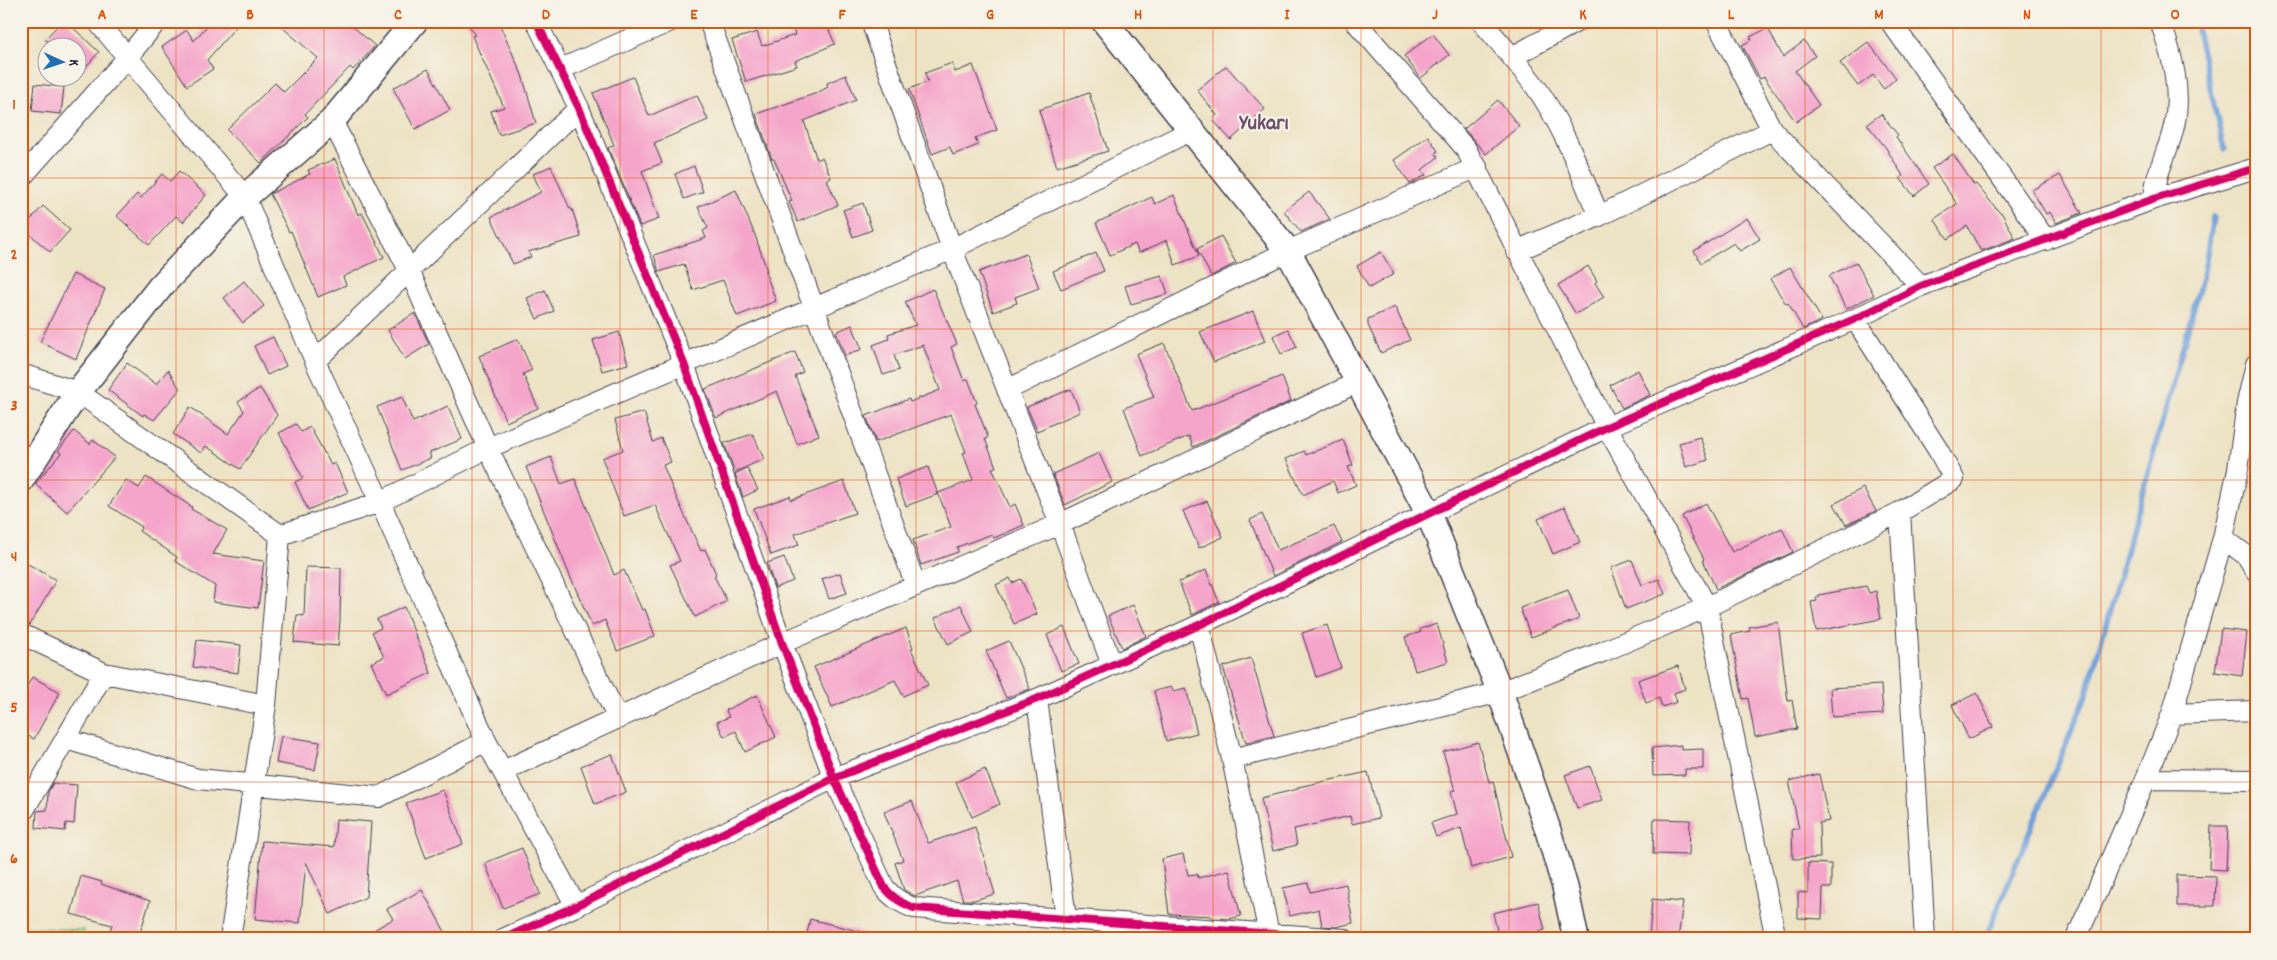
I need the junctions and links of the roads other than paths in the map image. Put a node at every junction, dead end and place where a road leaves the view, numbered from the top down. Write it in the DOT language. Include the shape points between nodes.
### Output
graph roads {
  1 [pos="97,21"];
  2 [pos="157,21"];
  3 [pos="414,21"];
  4 [pos="536,21"];
  5 [pos="671,21"];
  6 [pos="709,21"];
  7 [pos="871,21"];
  8 [pos="1104,21"];
  9 [pos="1355,21"];
  10 [pos="1481,21"];
  11 [pos="1578,21"];
  12 [pos="1716,21"];
  13 [pos="1890,21"];
  14 [pos="2160,21"];
  15 [pos="1512,57"];
  16 [pos="127,58"];
  17 [pos="561,68"];
  18 [pos="579,108"];
  19 [pos="332,121"];
  20 [pos="1192,130"];
  21 [pos="1772,130"];
  22 [pos="1477,167"];
  23 [pos="2256,168"];
  24 [pos="21,178"];
  25 [pos="245,197"];
  26 [pos="2154,199"];
  27 [pos="1599,216"];
  28 [pos="2046,240"];
  29 [pos="952,249"];
  30 [pos="1288,251"];
  31 [pos="1516,251"];
  32 [pos="409,270"];
  33 [pos="1921,286"];
  34 [pos="815,308"];
  35 [pos="1855,319"];
  36 [pos="315,361"];
  37 [pos="684,364"];
  38 [pos="2256,364"];
  39 [pos="21,374"];
  40 [pos="1358,382"];
  41 [pos="1007,390"];
  42 [pos="78,392"];
  43 [pos="1607,427"];
  44 [pos="488,448"];
  45 [pos="2247,466"];
  46 [pos="21,480"];
  47 [pos="380,502"];
  48 [pos="1900,512"];
  49 [pos="1428,514"];
  50 [pos="1060,524"];
  51 [pos="280,535"];
  52 [pos="2223,538"];
  53 [pos="2256,570"];
  54 [pos="916,586"];
  55 [pos="1707,607"];
  56 [pos="1199,625"];
  57 [pos="21,634"];
  58 [pos="782,643"];
  59 [pos="1112,665"];
  60 [pos="104,674"];
  61 [pos="1500,692"];
  62 [pos="1037,699"];
  63 [pos="266,705"];
  64 [pos="2256,711"];
  65 [pos="2172,714"];
  66 [pos="618,719"];
  67 [pos="66,739"];
  68 [pos="486,741"];
  69 [pos="1232,759"];
  70 [pos="503,771"];
  71 [pos="834,778"];
  72 [pos="2146,779"];
  73 [pos="2256,780"];
  74 [pos="255,786"];
  75 [pos="21,815"];
  76 [pos="576,906"];
  77 [pos="1066,918"];
  78 [pos="1269,934"];
  79 [pos="230,939"];
  80 [pos="503,939"];
  81 [pos="1344,939"];
  82 [pos="1576,939"];
  83 [pos="1776,939"];
  84 [pos="1926,939"];
  85 [pos="2076,939"];
  1 -- 16 [label="street"];
  2 -- 16 [label="street"];
  3 -- 19 [label="street"];
  4 -- 17 [label="street"];
  5 -- 17 [label="street"];
  6 -- 34 [label="street"];
  7 -- 29 [label="street"];
  8 -- 20 [label="street"];
  9 -- 22 [label="street" via="1451,129"];
  10 -- 15 [label="street"];
  11 -- 15 [label="street"];
  12 -- 21 [label="street"];
  13 -- 28 [label="street"];
  14 -- 26 [label="street" via="2173,64 2177,105 2174,127 2158,172"];
  15 -- 27 [label="street" via="1552,114"];
  16 -- 24 [label="street"];
  16 -- 25 [label="street"];
  17 -- 18 [label="street"];
  18 -- 32 [label="street"];
  18 -- 37 [label="street"];
  19 -- 25 [label="street"];
  19 -- 32 [label="street"];
  20 -- 29 [label="street"];
  20 -- 30 [label="street"];
  21 -- 27 [label="street"];
  21 -- 33 [label="street"];
  22 -- 30 [label="street"];
  22 -- 31 [label="street"];
  23 -- 26 [label="street"];
  25 -- 36 [label="street"];
  25 -- 42 [label="street" via="160,286"];
  26 -- 28 [label="street"];
  27 -- 31 [label="street"];
  28 -- 33 [label="street"];
  29 -- 34 [label="street"];
  29 -- 41 [label="street"];
  30 -- 40 [label="street"];
  30 -- 41 [label="street"];
  31 -- 43 [label="street"];
  32 -- 36 [label="street"];
  32 -- 44 [label="street"];
  33 -- 35 [label="street"];
  34 -- 37 [label="street"];
  34 -- 54 [label="street"];
  35 -- 43 [label="street"];
  35 -- 48 [label="street" via="1954,479"];
  36 -- 47 [label="street"];
  37 -- 44 [label="street"];
  37 -- 58 [label="street"];
  38 -- 45 [label="street" via="2247,403"];
  39 -- 42 [label="street"];
  40 -- 49 [label="street"];
  40 -- 50 [label="street"];
  41 -- 50 [label="street"];
  42 -- 46 [label="street"];
  42 -- 51 [label="street"];
  43 -- 49 [label="street"];
  43 -- 55 [label="street"];
  44 -- 47 [label="street"];
  44 -- 66 [label="street"];
  45 -- 52 [label="street"];
  47 -- 51 [label="street"];
  47 -- 68 [label="street"];
  48 -- 55 [label="street"];
  48 -- 84 [label="street"];
  49 -- 56 [label="street"];
  49 -- 61 [label="street"];
  50 -- 54 [label="street"];
  50 -- 59 [label="street"];
  51 -- 63 [label="street"];
  52 -- 53 [label="street" via="2247,556"];
  52 -- 65 [label="street"];
  54 -- 58 [label="street"];
  55 -- 61 [label="street"];
  55 -- 83 [label="street"];
  56 -- 59 [label="street"];
  56 -- 69 [label="street"];
  57 -- 60 [label="street"];
  58 -- 66 [label="street"];
  58 -- 71 [label="street"];
  59 -- 62 [label="street"];
  60 -- 63 [label="street"];
  60 -- 67 [label="street"];
  61 -- 69 [label="street"];
  61 -- 82 [label="street" via="1547,827"];
  62 -- 71 [label="street"];
  62 -- 77 [label="street"];
  63 -- 74 [label="street"];
  64 -- 65 [label="street"];
  65 -- 72 [label="street"];
  66 -- 70 [label="street"];
  67 -- 74 [label="street" via="198,779"];
  67 -- 75 [label="street"];
  68 -- 70 [label="street"];
  68 -- 74 [label="street" via="379,798"];
  69 -- 78 [label="street"];
  70 -- 76 [label="street"];
  71 -- 76 [label="street"];
  71 -- 77 [label="street" via="884,887 902,904 914,908"];
  72 -- 73 [label="street"];
  72 -- 85 [label="street"];
  74 -- 79 [label="street"];
  76 -- 80 [label="street"];
  77 -- 78 [label="street"];
  78 -- 81 [label="street"];
}
